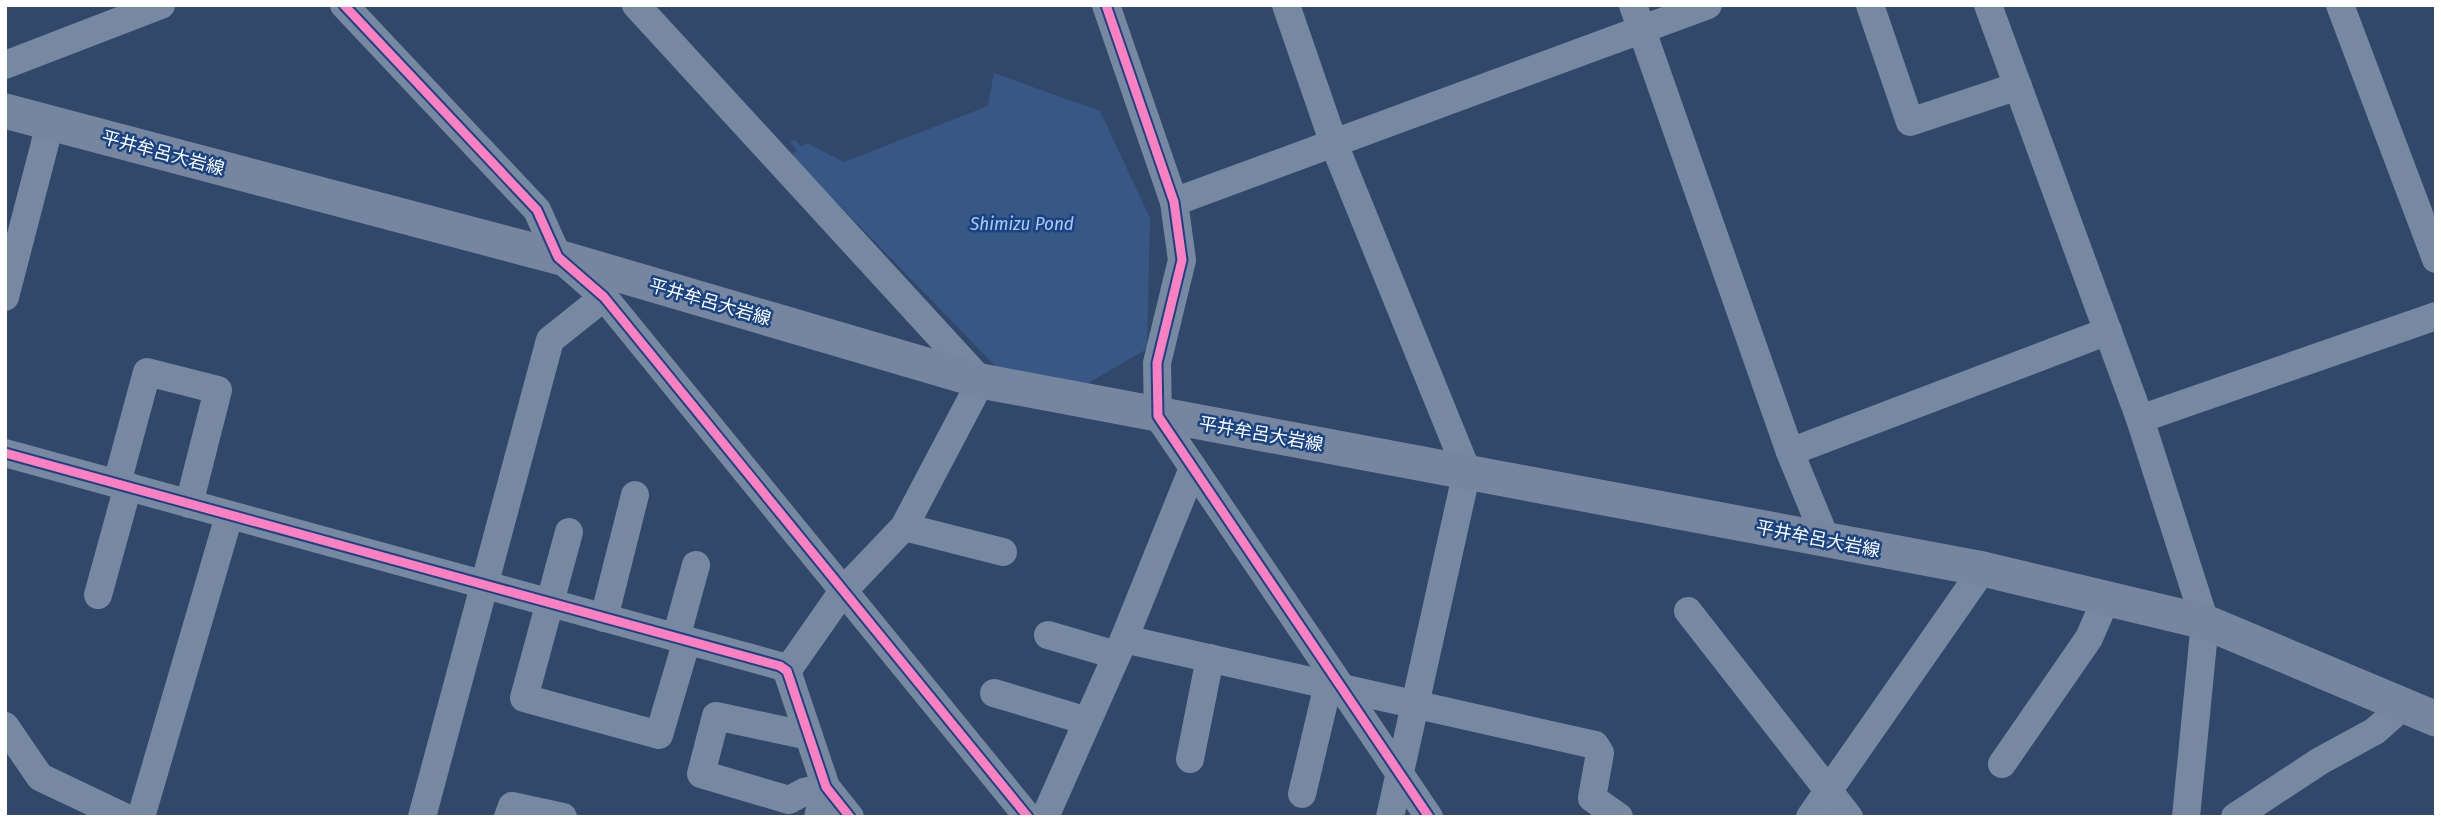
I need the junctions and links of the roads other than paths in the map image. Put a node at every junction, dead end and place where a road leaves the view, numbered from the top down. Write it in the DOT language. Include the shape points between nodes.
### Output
graph roads {
  1 [pos="161,5"];
  2 [pos="344,5"];
  3 [pos="636,5"];
  4 [pos="1106,5"];
  5 [pos="1286,5"];
  6 [pos="1708,5"];
  7 [pos="1870,5"];
  8 [pos="1988,5"];
  9 [pos="2340,5"];
  10 [pos="1637,18"];
  11 [pos="5,65"];
  12 [pos="2018,86"];
  13 [pos="5,111"];
  14 [pos="50,124"];
  15 [pos="1334,144"];
  16 [pos="1174,202"];
  17 [pos="558,257"];
  18 [pos="2436,259"];
  19 [pos="5,297"];
  20 [pos="604,297"];
  21 [pos="2436,316"];
  22 [pos="2108,331"];
  23 [pos="981,381"];
  24 [pos="1158,416"];
  25 [pos="2140,419"];
  26 [pos="1790,452"];
  27 [pos="5,453"];
  28 [pos="1193,468"];
  29 [pos="1467,471"];
  30 [pos="123,485"];
  31 [pos="635,495"];
  32 [pos="188,504"];
  33 [pos="229,516"];
  34 [pos="904,527"];
  35 [pos="569,533"];
  36 [pos="1827,542"];
  37 [pos="1003,552"];
  38 [pos="695,565"];
  39 [pos="1983,569"];
  40 [pos="486,586"];
  41 [pos="843,591"];
  42 [pos="98,595"];
  43 [pos="2106,599"];
  44 [pos="549,603"];
  45 [pos="1688,611"];
  46 [pos="604,618"];
  47 [pos="2205,622"];
  48 [pos="1048,635"];
  49 [pos="681,639"];
  50 [pos="1120,647"];
  51 [pos="1210,659"];
  52 [pos="787,671"];
  53 [pos="1335,687"];
  54 [pos="994,692"];
  55 [pos="1416,706"];
  56 [pos="2403,706"];
  57 [pos="2436,719"];
  58 [pos="1087,720"];
  59 [pos="5,726"];
  60 [pos="808,736"];
  61 [pos="1190,759"];
  62 [pos="2002,764"];
  63 [pos="1400,774"];
  64 [pos="826,787"];
  65 [pos="1828,790"];
  66 [pos="1302,794"];
  67 [pos="124,817"];
  68 [pos="141,817"];
  69 [pos="422,817"];
  70 [pos="508,817"];
  71 [pos="563,817"];
  72 [pos="818,817"];
  73 [pos="850,817"];
  74 [pos="1028,817"];
  75 [pos="1045,817"];
  76 [pos="1390,817"];
  77 [pos="1429,817"];
  78 [pos="1619,817"];
  79 [pos="1810,817"];
  80 [pos="1849,817"];
  81 [pos="2186,817"];
  82 [pos="2235,817"];
  1 -- 11 [label="street"];
  2 -- 17 [label="street" via="537,210"];
  3 -- 23 [label="street"];
  4 -- 16 [label="street"];
  5 -- 15 [label="street"];
  6 -- 10 [label="street"];
  7 -- 12 [label="street" via="1910,122"];
  8 -- 12 [label="street"];
  9 -- 18 [label="street"];
  10 -- 15 [label="street"];
  10 -- 26 [label="street"];
  12 -- 22 [label="street"];
  13 -- 14 [label="main road, 平井牟呂大岩線"];
  14 -- 17 [label="main road, 平井牟呂大岩線"];
  14 -- 19 [label="street"];
  15 -- 16 [label="street"];
  15 -- 29 [label="street"];
  16 -- 24 [label="street" via="1182,260 1157,363"];
  17 -- 20 [label="street"];
  17 -- 23 [label="main road, 平井牟呂大岩線"];
  20 -- 40 [label="street" via="550,340"];
  20 -- 41 [label="street"];
  21 -- 25 [label="street"];
  22 -- 25 [label="street"];
  22 -- 26 [label="street"];
  23 -- 24 [label="main road, 平井牟呂大岩線"];
  23 -- 34 [label="street"];
  24 -- 28 [label="street"];
  24 -- 29 [label="main road, 平井牟呂大岩線"];
  25 -- 47 [label="street"];
  26 -- 36 [label="street"];
  27 -- 30 [label="street"];
  28 -- 50 [label="street"];
  28 -- 53 [label="street"];
  29 -- 36 [label="main road, 平井牟呂大岩線"];
  29 -- 55 [label="street"];
  30 -- 32 [label="street"];
  30 -- 32 [label="street" via="147,372 218,390"];
  30 -- 42 [label="street"];
  31 -- 46 [label="street"];
  32 -- 33 [label="street"];
  33 -- 40 [label="street"];
  33 -- 68 [label="street"];
  34 -- 37 [label="street"];
  34 -- 41 [label="street"];
  35 -- 44 [label="street"];
  36 -- 39 [label="main road, 平井牟呂大岩線"];
  38 -- 49 [label="street"];
  39 -- 43 [label="main road, 平井牟呂大岩線"];
  39 -- 65 [label="street"];
  40 -- 44 [label="street"];
  40 -- 69 [label="street"];
  41 -- 52 [label="street"];
  41 -- 74 [label="street"];
  43 -- 47 [label="main road, 平井牟呂大岩線"];
  43 -- 62 [label="street" via="2089,638"];
  44 -- 46 [label="street"];
  44 -- 49 [label="street" via="524,698 659,735"];
  45 -- 65 [label="street"];
  46 -- 49 [label="street"];
  47 -- 56 [label="main road, 平井牟呂大岩線"];
  47 -- 81 [label="street"];
  48 -- 50 [label="street"];
  49 -- 52 [label="street"];
  50 -- 51 [label="street"];
  50 -- 58 [label="street"];
  51 -- 53 [label="street"];
  51 -- 61 [label="street"];
  52 -- 60 [label="street"];
  53 -- 55 [label="street"];
  53 -- 63 [label="street"];
  53 -- 66 [label="street"];
  54 -- 58 [label="street"];
  55 -- 63 [label="street"];
  55 -- 78 [label="street" via="1595,745 1600,753 1592,798"];
  56 -- 57 [label="main road, 平井牟呂大岩線"];
  56 -- 82 [label="street" via="2375,731"];
  58 -- 75 [label="street"];
  59 -- 67 [label="street" via="40,777"];
  60 -- 64 [label="street"];
  60 -- 64 [label="street" via="716,716 701,774 789,800"];
  63 -- 76 [label="street"];
  63 -- 77 [label="street"];
  64 -- 72 [label="street"];
  64 -- 73 [label="street"];
  65 -- 79 [label="street"];
  65 -- 80 [label="street"];
  70 -- 71 [label="street" via="512,806"];
}
